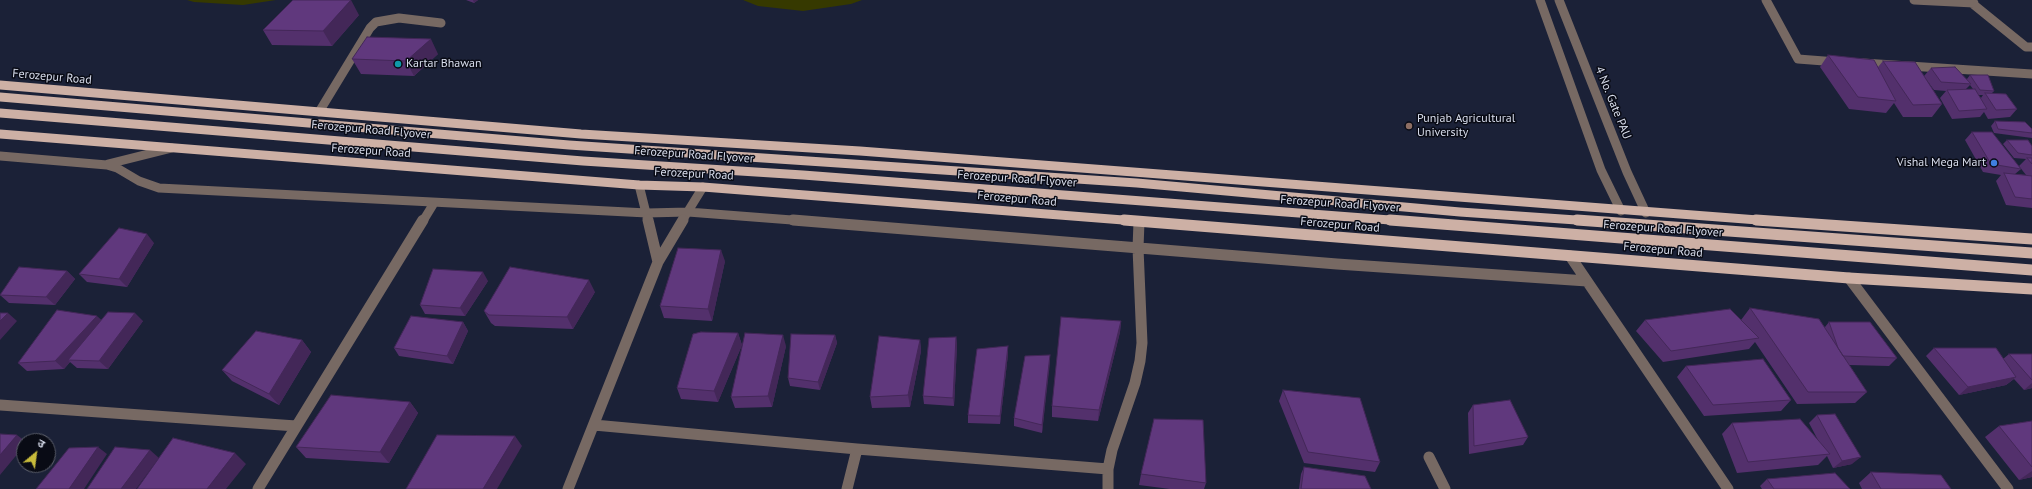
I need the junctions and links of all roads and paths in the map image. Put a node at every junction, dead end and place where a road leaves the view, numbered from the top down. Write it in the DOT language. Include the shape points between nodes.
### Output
graph roads {
  1 [pos="1540,0"];
  2 [pos="1559,0"];
  3 [pos="1766,0"];
  4 [pos="1914,0"];
  5 [pos="1971,2"];
  6 [pos="441,23"];
  7 [pos="2029,47"];
  8 [pos="2032,55"];
  9 [pos="2032,74"];
  10 [pos="0,85"];
  11 [pos="0,97"];
  12 [pos="319,112"];
  13 [pos="0,113"];
  14 [pos="0,134"];
  15 [pos="172,148"];
  16 [pos="0,156"];
  17 [pos="107,165"];
  18 [pos="639,184"];
  19 [pos="703,187"];
  20 [pos="434,203"];
  21 [pos="1621,211"];
  22 [pos="688,212"];
  23 [pos="647,213"];
  24 [pos="1646,213"];
  25 [pos="1139,222"];
  26 [pos="2032,239"];
  27 [pos="1138,248"];
  28 [pos="2032,253"];
  29 [pos="1570,256"];
  30 [pos="658,262"];
  31 [pos="2032,270"];
  32 [pos="1849,278"];
  33 [pos="1587,281"];
  34 [pos="2032,289"];
  35 [pos="0,405"];
  36 [pos="594,425"];
  37 [pos="296,426"];
  38 [pos="857,449"];
  39 [pos="1429,457"];
  40 [pos="1108,469"];
  41 [pos="258,489"];
  42 [pos="568,489"];
  43 [pos="847,489"];
  44 [pos="1108,489"];
  45 [pos="1445,489"];
  46 [pos="1728,489"];
  47 [pos="2008,489"];
  1 -- 21 [label="street" via="1602,170"];
  2 -- 24 [label="street, 4 No. Gate PAU" via="1627,172"];
  3 -- 9 [label="street" via="1798,59"];
  4 -- 5 [label="street"];
  5 -- 7 [label="street"];
  6 -- 12 [label="street" via="399,18 376,22"];
  7 -- 8 [label="street"];
  10 -- 12 [label="main road, Ferozepur Road"];
  11 -- 28 [label="main road, Ferozepur Road Flyover" via="569,145 1129,183 1460,212"];
  12 -- 21 [label="main road, Ferozepur Road" via="581,134 860,151"];
  13 -- 31 [label="main road, Ferozepur Road Flyover" via="575,160 803,175"];
  14 -- 15 [label="main road, Ferozepur Road"];
  15 -- 17 [label="street"];
  15 -- 18 [label="main road, Ferozepur Road"];
  16 -- 17 [label="street"];
  17 -- 20 [label="street" via="159,188"];
  18 -- 19 [label="main road, Ferozepur Road"];
  18 -- 23 [label="street"];
  19 -- 22 [label="street"];
  19 -- 25 [label="main road, Ferozepur Road"];
  20 -- 23 [label="street"];
  20 -- 37 [label="street"];
  21 -- 24 [label="main road, Ferozepur Road"];
  22 -- 23 [label="street"];
  22 -- 27 [label="street"];
  22 -- 30 [label="street"];
  23 -- 30 [label="street"];
  24 -- 26 [label="main road, Ferozepur Road"];
  25 -- 27 [label="street"];
  25 -- 29 [label="main road, Ferozepur Road"];
  27 -- 33 [label="street"];
  27 -- 40 [label="street" via="1142,343 1140,361"];
  29 -- 32 [label="main road, Ferozepur Road"];
  29 -- 33 [label="street"];
  30 -- 36 [label="street"];
  32 -- 34 [label="main road, Ferozepur Road"];
  32 -- 47 [label="street"];
  33 -- 46 [label="street"];
  35 -- 37 [label="street"];
  36 -- 38 [label="street"];
  36 -- 42 [label="street"];
  37 -- 41 [label="street"];
  38 -- 40 [label="street"];
  38 -- 43 [label="street"];
  39 -- 45 [label="street"];
  40 -- 44 [label="street"];
}
